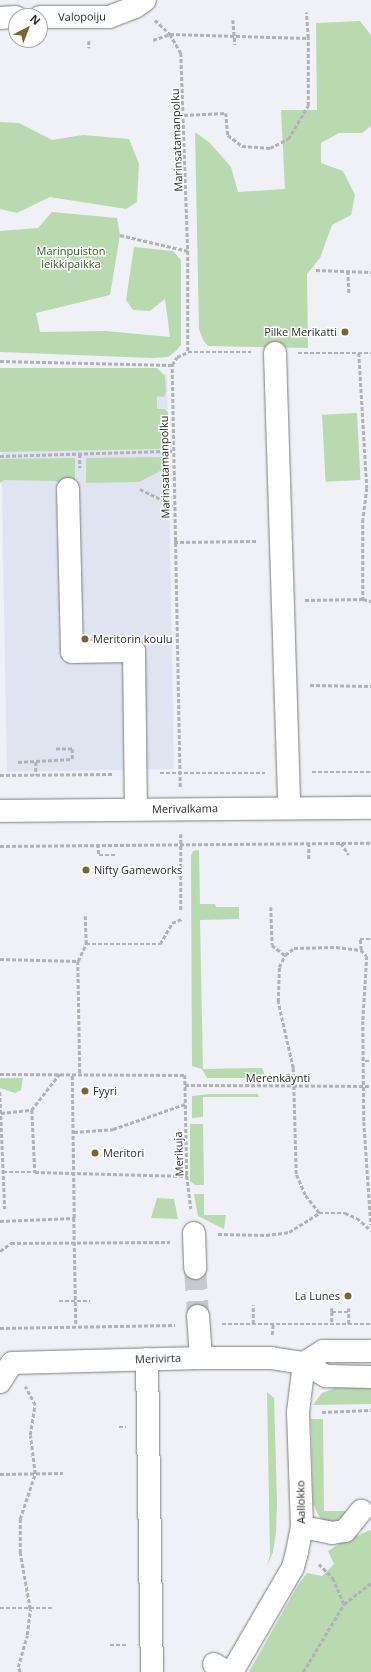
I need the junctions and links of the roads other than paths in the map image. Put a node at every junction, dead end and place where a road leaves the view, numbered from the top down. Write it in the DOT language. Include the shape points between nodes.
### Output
graph roads {
  1 [pos="145,0"];
  2 [pos="48,17"];
  3 [pos="275,353"];
  4 [pos="68,489"];
  5 [pos="289,808"];
  6 [pos="371,808"];
  7 [pos="136,809"];
  8 [pos="0,811"];
  9 [pos="194,1233"];
  10 [pos="195,1268"];
  11 [pos="198,1316"];
  12 [pos="371,1351"];
  13 [pos="201,1358"];
  14 [pos="147,1359"];
  15 [pos="304,1363"];
  16 [pos="371,1377"];
  17 [pos="0,1382"];
  18 [pos="360,1511"];
  19 [pos="302,1527"];
  20 [pos="225,1669"];
  21 [pos="152,1672"];
  1 -- 2 [label="street, Valopoiju" via="135,7 109,17"];
  3 -- 5 [label="street"];
  4 -- 7 [label="street" via="72,652 134,651"];
  5 -- 6 [label="street, Merivalkama"];
  5 -- 7 [label="street, Merivalkama"];
  7 -- 8 [label="street, Merivalkama"];
  9 -- 10 [label="street"];
  11 -- 13 [label="street"];
  12 -- 15 [label="street" via="323,1351"];
  13 -- 14 [label="street, Merivirta"];
  13 -- 15 [label="street, Merivirta" via="271,1358"];
  14 -- 17 [label="street, Merivirta" via="12,1363"];
  14 -- 21 [label="street" via="156,1427"];
  15 -- 16 [label="street, Merivirta" via="326,1376"];
  15 -- 19 [label="street, Aallokko" via="298,1412"];
  18 -- 19 [label="street" via="345,1531 332,1533"];
  19 -- 20 [label="street, Aallokko" via="293,1567"];
}
